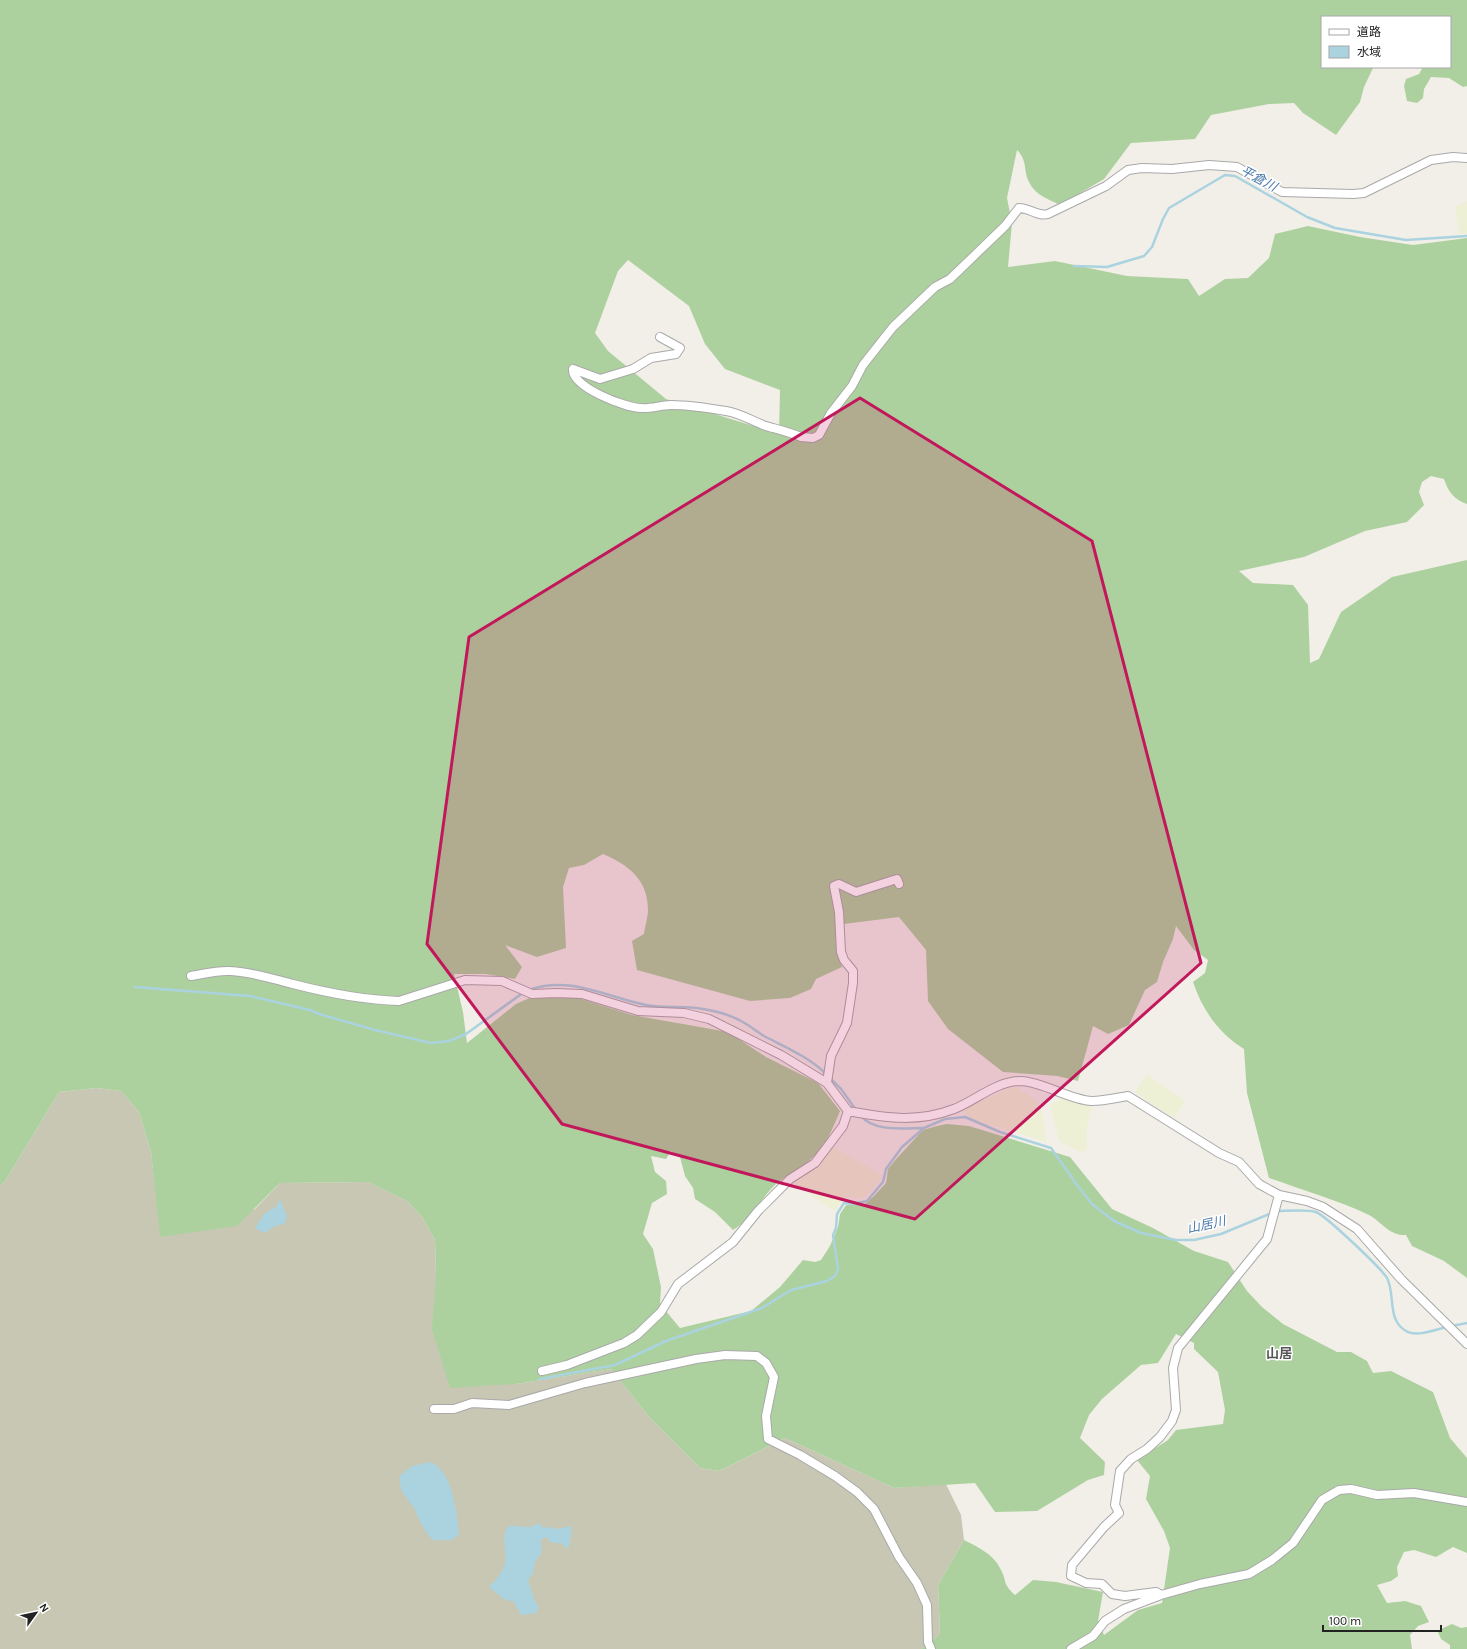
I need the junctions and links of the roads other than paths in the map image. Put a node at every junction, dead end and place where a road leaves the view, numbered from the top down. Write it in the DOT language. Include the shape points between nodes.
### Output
graph roads {
  1 [pos="1467,158"];
  2 [pos="660,337"];
  3 [pos="899,884"];
  4 [pos="191,976"];
  5 [pos="827,1083"];
  6 [pos="848,1111"];
  7 [pos="1279,1195"];
  8 [pos="1467,1344"];
  9 [pos="542,1371"];
  10 [pos="434,1409"];
  11 [pos="1467,1502"];
  12 [pos="1162,1595"];
  13 [pos="931,1649"];
  14 [pos="1071,1649"];
  1 -- 2 [label="street" via="1430,160 1364,193 1353,194 1282,192 1238,167 1209,165 1172,169 1142,168 1128,170 1106,186 1042,216 1027,208 1019,208 1005,226 950,279 935,287 893,328 863,365 819,435 813,438 801,437 728,411 678,405 642,408 625,405 584,384 577,379 573,371 578,369 600,379 633,369 651,358 676,354 680,348"];
  3 -- 5 [label="street" via="897,879 856,892 839,884 834,886 839,912 841,952 853,971 853,983 847,1023 831,1056"];
  4 -- 5 [label="street" via="231,971 357,998 394,1001 465,980 502,981 532,994 582,994 638,1011 684,1013 709,1019 781,1055"];
  5 -- 6 [label="street"];
  6 -- 7 [label="street" via="887,1118 928,1116 954,1109 1001,1086 1020,1081 1091,1101 1128,1096 1219,1153 1240,1162 1259,1184"];
  6 -- 9 [label="street" via="843,1126 815,1163 790,1179 732,1242 678,1284 661,1312 637,1335 624,1343 567,1365"];
  7 -- 8 [label="street" via="1323,1207 1357,1229 1401,1279"];
  7 -- 12 [label="street" via="1267,1239 1178,1348 1173,1368 1176,1410 1172,1421 1160,1437 1131,1459 1120,1471 1114,1505 1119,1513 1072,1565 1071,1576 1086,1583 1102,1584 1112,1594 1125,1596 1156,1592"];
  10 -- 13 [label="street" via="454,1408 472,1403 509,1405 585,1383 696,1360 725,1355 757,1356 766,1363 774,1377 766,1416 768,1439 834,1476 857,1492 874,1509 927,1605 928,1642"];
  11 -- 12 [label="street" via="1414,1493 1377,1495 1351,1489 1339,1490 1322,1500 1293,1543 1266,1564 1249,1574"];
  12 -- 14 [label="street" via="1124,1609 1105,1621 1093,1636"];
}
